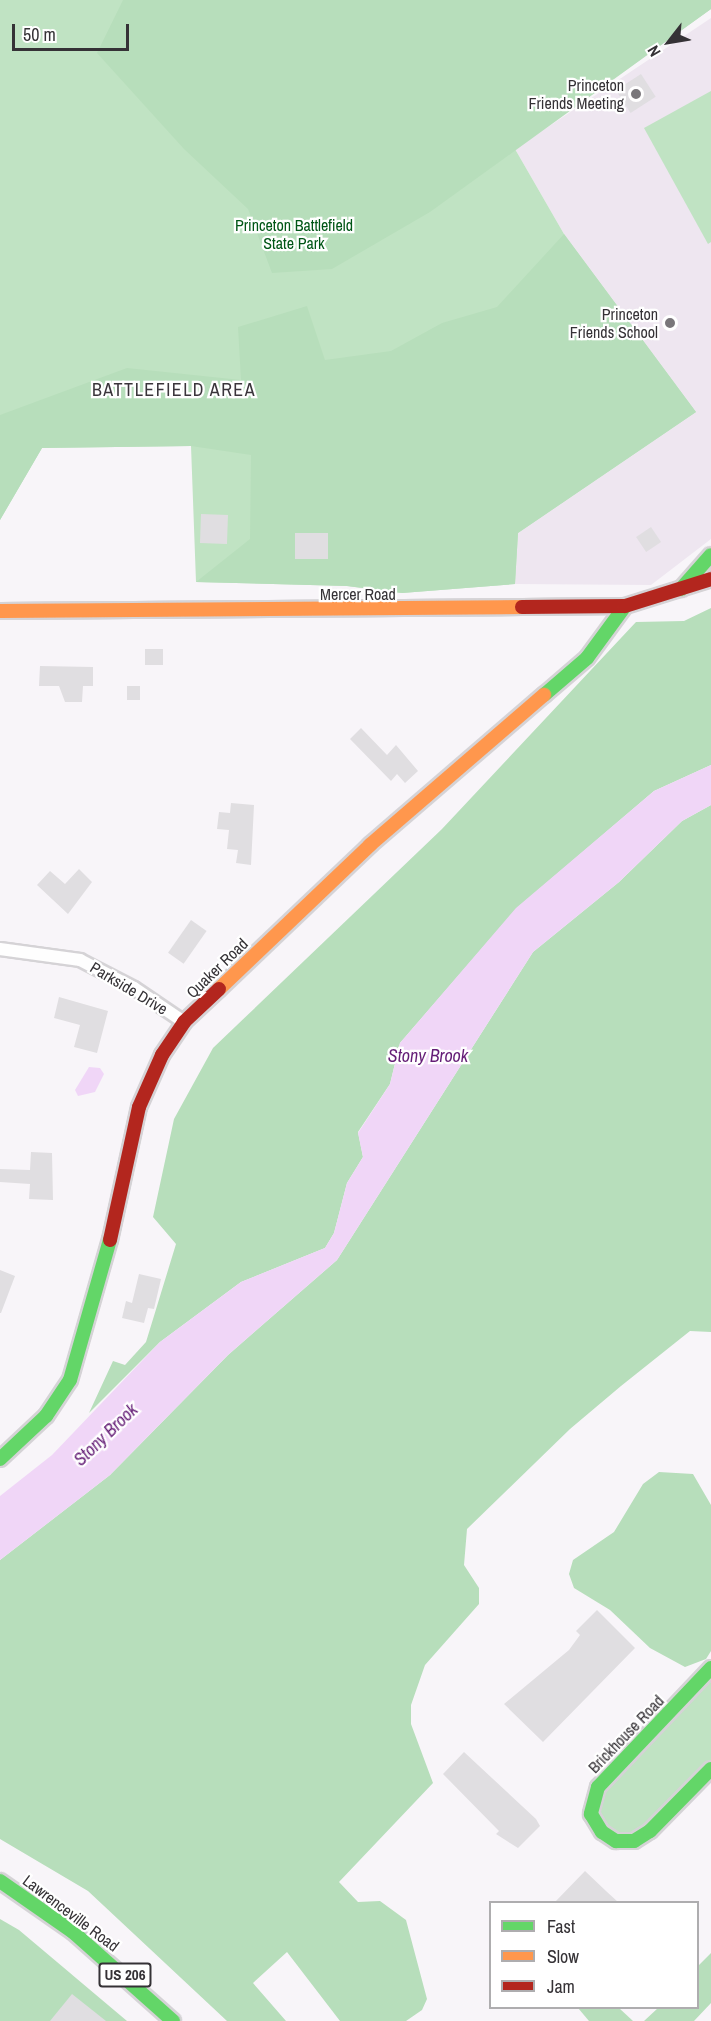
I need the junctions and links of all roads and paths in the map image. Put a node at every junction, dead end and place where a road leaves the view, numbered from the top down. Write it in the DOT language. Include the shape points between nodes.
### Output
graph roads {
  1 [pos="711,555"];
  2 [pos="711,579"];
  3 [pos="679,591"];
  4 [pos="625,606"];
  5 [pos="0,611"];
  6 [pos="0,949"];
  7 [pos="184,1022"];
  8 [pos="0,1459"];
  9 [pos="711,1668"];
  10 [pos="711,1768"];
  11 [pos="0,1881"];
  12 [pos="173,2021"];
  1 -- 3 [label="main road"];
  2 -- 3 [label="main road, Mercer Road"];
  3 -- 4 [label="main road, Mercer Road"];
  4 -- 5 [label="main road, Mercer Road"];
  4 -- 7 [label="main road, Quaker Road" via="587,658 370,845"];
  6 -- 7 [label="street, Parkside Drive" via="80,960 135,988"];
  7 -- 8 [label="main road, Quaker Road" via="162,1054 139,1107 109,1246 70,1380 46,1416"];
  9 -- 10 [label="main road, Brickhouse Road" via="598,1787 591,1814 609,1836 634,1841 650,1831"];
  11 -- 12 [label="main road, Lawrenceville Road / US 206" via="82,1939"];
}
